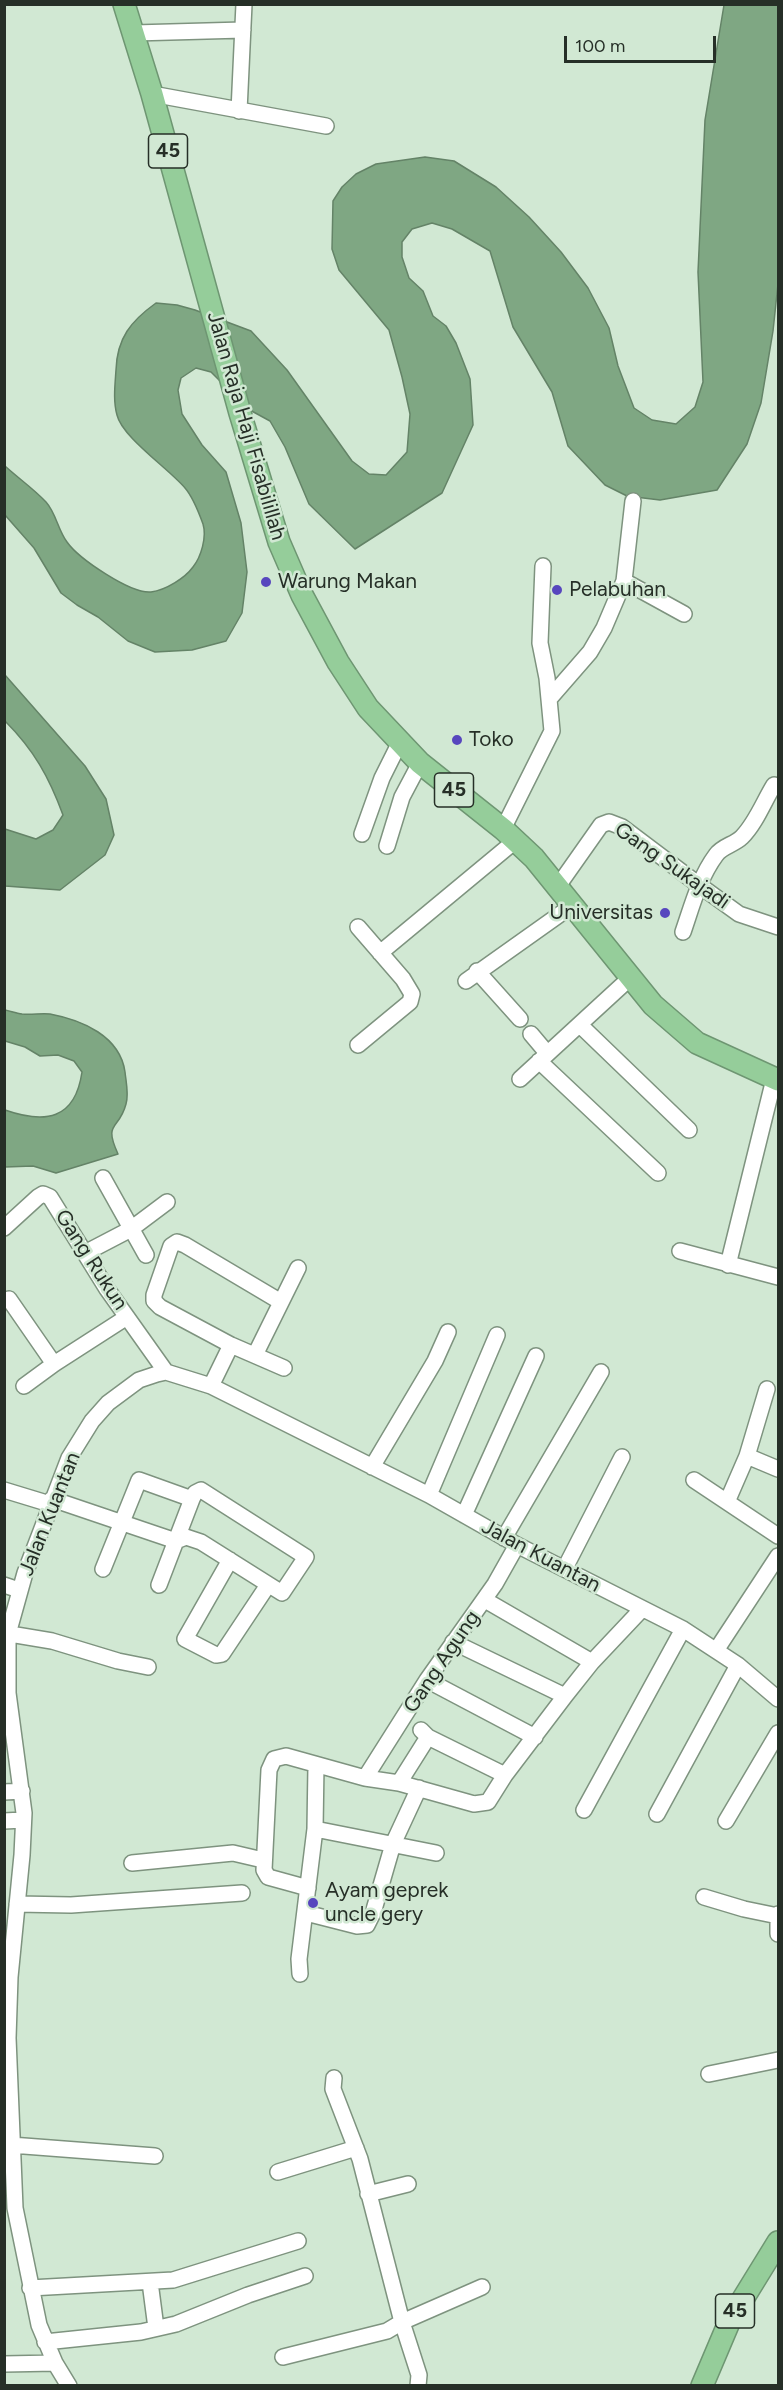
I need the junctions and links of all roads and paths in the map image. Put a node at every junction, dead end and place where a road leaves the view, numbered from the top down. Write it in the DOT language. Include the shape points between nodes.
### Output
graph roads {
  1 [pos="124,4"];
  2 [pos="244,4"];
  3 [pos="243,30"];
  4 [pos="134,33"];
  5 [pos="152,94"];
  6 [pos="239,111"];
  7 [pos="326,126"];
  8 [pos="633,501"];
  9 [pos="543,566"];
  10 [pos="624,581"];
  11 [pos="684,614"];
  12 [pos="550,698"];
  13 [pos="399,742"];
  14 [pos="420,763"];
  15 [pos="774,785"];
  16 [pos="362,834"];
  17 [pos="509,835"];
  18 [pos="387,846"];
  19 [pos="699,885"];
  20 [pos="558,886"];
  21 [pos="573,905"];
  22 [pos="358,927"];
  23 [pos="778,927"];
  24 [pos="683,933"];
  25 [pos="380,953"];
  26 [pos="630,978"];
  27 [pos="520,1019"];
  28 [pos="580,1024"];
  29 [pos="531,1034"];
  30 [pos="358,1045"];
  31 [pos="543,1057"];
  32 [pos="520,1079"];
  33 [pos="776,1079"];
  34 [pos="689,1130"];
  35 [pos="658,1173"];
  36 [pos="103,1178"];
  37 [pos="167,1202"];
  38 [pos="4,1228"];
  39 [pos="131,1229"];
  40 [pos="680,1251"];
  41 [pos="85,1253"];
  42 [pos="146,1255"];
  43 [pos="728,1265"];
  44 [pos="298,1268"];
  45 [pos="778,1277"];
  46 [pos="9,1299"];
  47 [pos="281,1302"];
  48 [pos="127,1317"];
  49 [pos="448,1332"];
  50 [pos="497,1335"];
  51 [pos="231,1345"];
  52 [pos="255,1355"];
  53 [pos="536,1356"];
  54 [pos="54,1364"];
  55 [pos="284,1368"];
  56 [pos="166,1372"];
  57 [pos="601,1372"];
  58 [pos="24,1386"];
  59 [pos="211,1386"];
  60 [pos="767,1389"];
  61 [pos="622,1456"];
  62 [pos="747,1456"];
  63 [pos="372,1467"];
  64 [pos="778,1469"];
  65 [pos="694,1480"];
  66 [pos="4,1490"];
  67 [pos="429,1495"];
  68 [pos="192,1499"];
  69 [pos="51,1502"];
  70 [pos="727,1502"];
  71 [pos="464,1515"];
  72 [pos="122,1523"];
  73 [pos="778,1536"];
  74 [pos="177,1540"];
  75 [pos="511,1542"];
  76 [pos="778,1556"];
  77 [pos="230,1560"];
  78 [pos="565,1568"];
  79 [pos="103,1569"];
  80 [pos="159,1585"];
  81 [pos="268,1585"];
  82 [pos="12,1588"];
  83 [pos="484,1600"];
  84 [pos="642,1609"];
  85 [pos="8,1614"];
  86 [pos="683,1629"];
  87 [pos="6,1634"];
  88 [pos="453,1642"];
  89 [pos="717,1649"];
  90 [pos="592,1662"];
  91 [pos="738,1665"];
  92 [pos="148,1667"];
  93 [pos="427,1680"];
  94 [pos="565,1696"];
  95 [pos="778,1699"];
  96 [pos="7,1702"];
  97 [pos="8,1729"];
  98 [pos="778,1733"];
  99 [pos="536,1737"];
  100 [pos="316,1765"];
  101 [pos="505,1775"];
  102 [pos="365,1778"];
  103 [pos="399,1783"];
  104 [pos="419,1788"];
  105 [pos="22,1791"];
  106 [pos="4,1792"];
  107 [pos="584,1810"];
  108 [pos="657,1814"];
  109 [pos="23,1820"];
  110 [pos="4,1821"];
  111 [pos="726,1821"];
  112 [pos="315,1829"];
  113 [pos="393,1844"];
  114 [pos="436,1853"];
  115 [pos="263,1860"];
  116 [pos="132,1863"];
  117 [pos="308,1888"];
  118 [pos="242,1893"];
  119 [pos="704,1897"];
  120 [pos="12,1908"];
  121 [pos="306,1913"];
  122 [pos="778,1915"];
  123 [pos="778,1934"];
  124 [pos="300,1974"];
  125 [pos="7,1977"];
  126 [pos="6,2038"];
  127 [pos="778,2060"];
  128 [pos="710,2073"];
  129 [pos="7,2075"];
  130 [pos="334,2078"];
  131 [pos="11,2145"];
  132 [pos="356,2148"];
  133 [pos="155,2156"];
  134 [pos="278,2172"];
  135 [pos="408,2184"];
  136 [pos="368,2194"];
  137 [pos="9,2198"];
  138 [pos="298,2241"];
  139 [pos="778,2242"];
  140 [pos="305,2276"];
  141 [pos="150,2282"];
  142 [pos="482,2287"];
  143 [pos="30,2288"];
  144 [pos="402,2322"];
  145 [pos="156,2328"];
  146 [pos="45,2342"];
  147 [pos="283,2356"];
  148 [pos="55,2363"];
  149 [pos="4,2364"];
  150 [pos="69,2385"];
  151 [pos="418,2385"];
  152 [pos="702,2385"];
  1 -- 4 [label="highway, Jalan Raja Haji Fisabilillah / 45"];
  2 -- 3 [label="street"];
  3 -- 4 [label="street"];
  3 -- 6 [label="street"];
  4 -- 5 [label="highway, Jalan Raja Haji Fisabilillah / 45"];
  5 -- 6 [label="street"];
  5 -- 13 [label="highway, Jalan Raja Haji Fisabilillah / 45" via="279,542 338,662 369,708"];
  6 -- 7 [label="street"];
  8 -- 10 [label="street"];
  9 -- 12 [label="street" via="540,643"];
  10 -- 11 [label="street"];
  10 -- 12 [label="street" via="590,652"];
  12 -- 17 [label="street" via="553,726"];
  13 -- 14 [label="highway, Jalan Raja Haji Fisabilillah / 45"];
  13 -- 16 [label="street"];
  14 -- 17 [label="highway, Jalan Raja Haji Fisabilillah / 45"];
  14 -- 18 [label="street" via="402,797"];
  15 -- 19 [label="street" via="748,831 716,854"];
  17 -- 20 [label="highway, Jalan Raja Haji Fisabilillah / 45"];
  17 -- 25 [label="street"];
  19 -- 20 [label="street, Gang Sukajadi" via="622,827 609,822 601,825"];
  19 -- 23 [label="street, Gang Sukajadi" via="740,914"];
  19 -- 24 [label="street"];
  20 -- 21 [label="highway, Jalan Raja Haji Fisabilillah / 45"];
  21 -- 26 [label="highway, Jalan Raja Haji Fisabilillah / 45"];
  21 -- 27 [label="street" via="471,976"];
  22 -- 25 [label="street"];
  25 -- 30 [label="street" via="411,990 411,1000"];
  26 -- 28 [label="street"];
  26 -- 33 [label="highway, Jalan Raja Haji Fisabilillah / 45" via="653,1005 697,1043"];
  28 -- 31 [label="street"];
  28 -- 34 [label="street"];
  29 -- 31 [label="street"];
  31 -- 32 [label="street"];
  31 -- 35 [label="street"];
  33 -- 43 [label="street"];
  36 -- 39 [label="street"];
  37 -- 39 [label="street"];
  38 -- 41 [label="street, Gang Rukun" via="46,1194"];
  39 -- 41 [label="street"];
  39 -- 42 [label="street"];
  40 -- 43 [label="street"];
  41 -- 48 [label="street, Gang Rukun"];
  43 -- 45 [label="street"];
  44 -- 47 [label="street"];
  46 -- 54 [label="street"];
  47 -- 51 [label="street" via="181,1242 173,1243 154,1295 156,1304"];
  47 -- 52 [label="street"];
  48 -- 54 [label="street"];
  48 -- 56 [label="street, Gang Rukun"];
  49 -- 63 [label="street"];
  50 -- 67 [label="street"];
  51 -- 52 [label="street"];
  51 -- 59 [label="street"];
  52 -- 55 [label="street"];
  53 -- 71 [label="street"];
  54 -- 58 [label="street"];
  56 -- 59 [label="street, Jalan Kuantan"];
  56 -- 69 [label="street, Jalan Kuantan" via="139,1380 108,1403 92,1421 69,1458"];
  57 -- 75 [label="street, Gang Agung"];
  59 -- 63 [label="street, Jalan Kuantan"];
  60 -- 62 [label="street"];
  61 -- 78 [label="street"];
  62 -- 64 [label="street"];
  62 -- 70 [label="street"];
  63 -- 67 [label="street, Jalan Kuantan"];
  65 -- 70 [label="street"];
  66 -- 69 [label="street"];
  67 -- 71 [label="street, Jalan Kuantan"];
  68 -- 72 [label="street" via="139,1480"];
  68 -- 74 [label="street"];
  68 -- 81 [label="street" via="201,1490 305,1555 284,1593"];
  69 -- 72 [label="street"];
  69 -- 82 [label="street, Jalan Kuantan"];
  70 -- 73 [label="street"];
  71 -- 75 [label="street, Jalan Kuantan"];
  72 -- 74 [label="street"];
  72 -- 79 [label="street"];
  74 -- 77 [label="street" via="190,1538"];
  74 -- 80 [label="street"];
  75 -- 78 [label="street, Jalan Kuantan"];
  75 -- 83 [label="street, Gang Agung"];
  76 -- 89 [label="street"];
  77 -- 81 [label="street"];
  77 -- 81 [label="street" via="185,1639 216,1655 222,1654"];
  78 -- 84 [label="street, Jalan Kuantan"];
  82 -- 85 [label="street, Jalan Kuantan"];
  83 -- 88 [label="street, Gang Agung"];
  83 -- 90 [label="street"];
  84 -- 86 [label="street, Jalan Kuantan"];
  84 -- 90 [label="street"];
  85 -- 87 [label="street, Jalan Kuantan"];
  86 -- 89 [label="street, Jalan Kuantan"];
  86 -- 107 [label="street"];
  87 -- 92 [label="street" via="52,1641"];
  87 -- 96 [label="street, Jalan Kuantan"];
  88 -- 93 [label="street, Gang Agung"];
  88 -- 94 [label="street"];
  89 -- 91 [label="street, Jalan Kuantan"];
  90 -- 94 [label="street"];
  91 -- 95 [label="street, Jalan Kuantan"];
  91 -- 108 [label="street"];
  93 -- 99 [label="street"];
  93 -- 102 [label="street, Gang Agung"];
  94 -- 99 [label="street"];
  96 -- 97 [label="street, Jalan Kuantan"];
  97 -- 105 [label="street, Jalan Kuantan"];
  98 -- 111 [label="street"];
  99 -- 101 [label="street"];
  100 -- 102 [label="street"];
  100 -- 112 [label="street"];
  100 -- 115 [label="street" via="281,1756 271,1763"];
  101 -- 103 [label="street" via="424,1733"];
  101 -- 104 [label="street" via="492,1798 483,1804"];
  102 -- 103 [label="street"];
  103 -- 104 [label="street"];
  104 -- 113 [label="street"];
  105 -- 106 [label="street"];
  105 -- 109 [label="street, Jalan Kuantan"];
  109 -- 110 [label="street"];
  109 -- 120 [label="street, Jalan Kuantan"];
  112 -- 113 [label="street"];
  112 -- 117 [label="street"];
  113 -- 114 [label="street"];
  113 -- 121 [label="street" via="373,1913 365,1926"];
  115 -- 116 [label="street" via="233,1853"];
  115 -- 117 [label="street" via="268,1877"];
  117 -- 121 [label="street"];
  118 -- 120 [label="street"];
  119 -- 122 [label="street"];
  120 -- 125 [label="street, Jalan Kuantan"];
  121 -- 124 [label="street"];
  122 -- 123 [label="street"];
  125 -- 126 [label="street, Jalan Kuantan"];
  126 -- 129 [label="street, Jalan Kuantan"];
  127 -- 128 [label="street"];
  129 -- 131 [label="street, Jalan Kuantan"];
  130 -- 132 [label="street" via="333,2089"];
  131 -- 133 [label="street"];
  131 -- 137 [label="street, Jalan Kuantan"];
  132 -- 134 [label="street"];
  132 -- 136 [label="street"];
  135 -- 136 [label="street"];
  136 -- 144 [label="street"];
  137 -- 143 [label="street, Jalan Kuantan"];
  138 -- 141 [label="street" via="194,2275"];
  139 -- 152 [label="highway, 45" via="730,2320"];
  140 -- 145 [label="street"];
  141 -- 143 [label="street"];
  141 -- 145 [label="street"];
  142 -- 144 [label="street"];
  143 -- 146 [label="street, Jalan Kuantan"];
  144 -- 147 [label="street" via="378,2334"];
  144 -- 151 [label="street" via="419,2376"];
  145 -- 146 [label="street"];
  146 -- 148 [label="street, Jalan Kuantan"];
  148 -- 149 [label="street"];
  148 -- 150 [label="street, Jalan Kuantan"];
}
